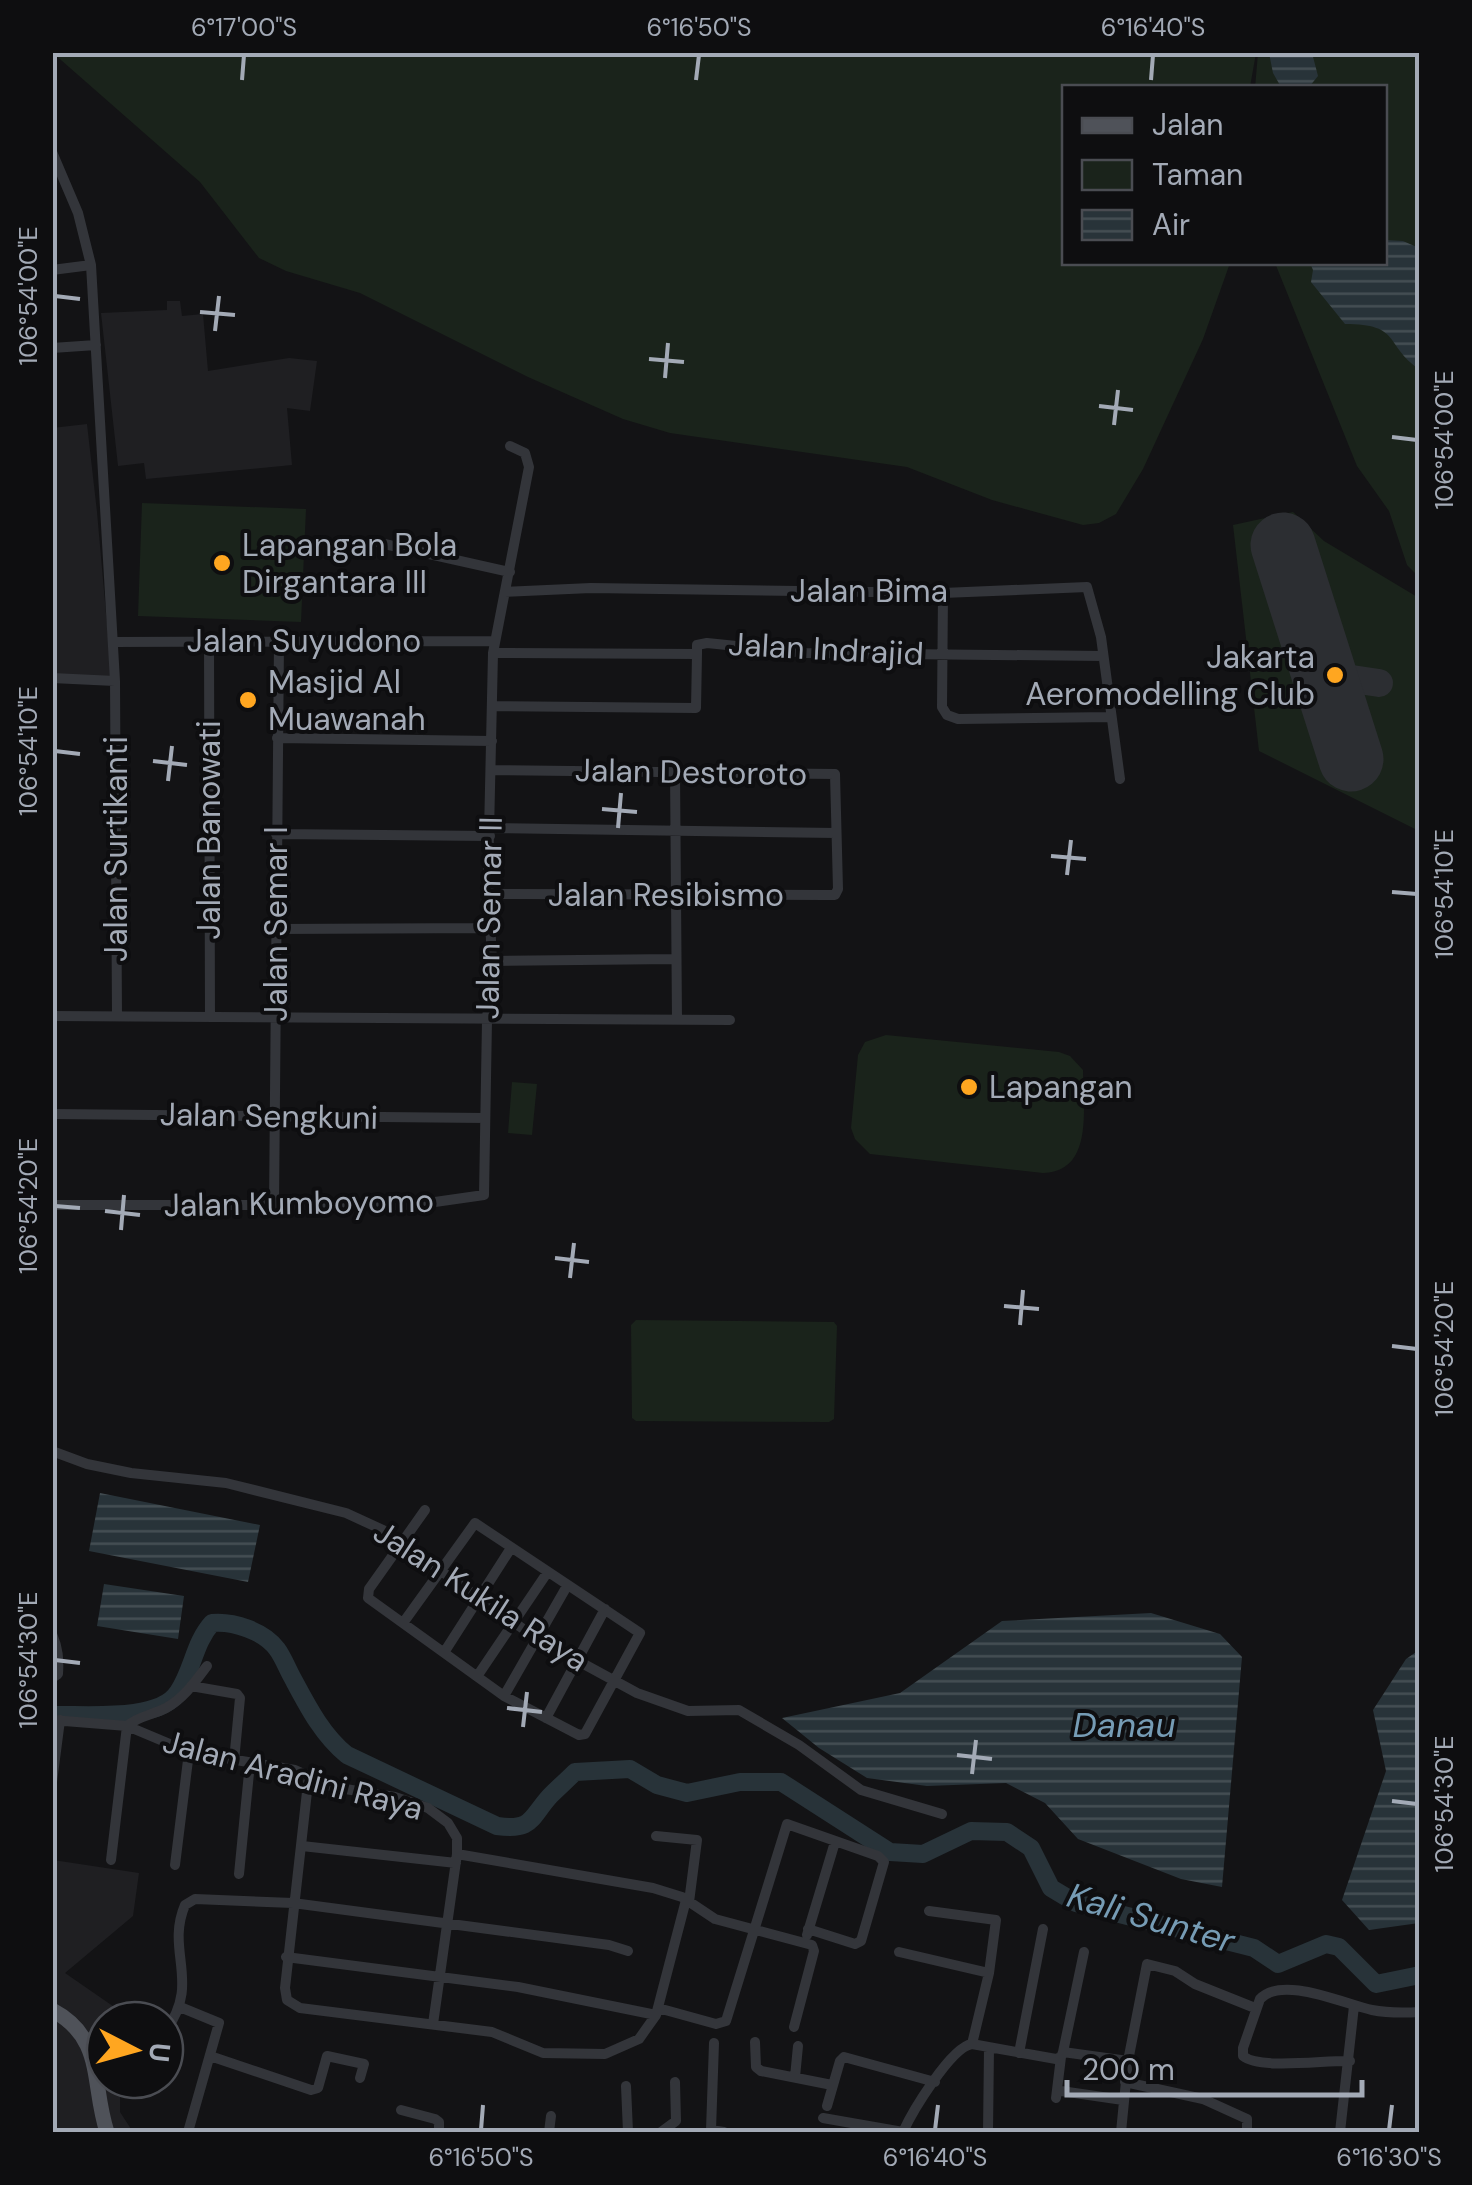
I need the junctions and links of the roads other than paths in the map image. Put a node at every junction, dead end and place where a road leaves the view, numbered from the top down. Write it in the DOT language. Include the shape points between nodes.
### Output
graph roads {
  1 [pos="52,152"];
  2 [pos="58,179"];
  3 [pos="91,266"];
  4 [pos="52,270"];
  5 [pos="96,345"];
  6 [pos="52,348"];
  7 [pos="510,446"];
  8 [pos="380,543"];
  9 [pos="510,572"];
  10 [pos="506,592"];
  11 [pos="943,593"];
  12 [pos="113,642"];
  13 [pos="209,642"];
  14 [pos="279,642"];
  15 [pos="494,647"];
  16 [pos="697,654"];
  17 [pos="944,655"];
  18 [pos="1103,656"];
  19 [pos="52,678"];
  20 [pos="115,681"];
  21 [pos="492,706"];
  22 [pos="1110,717"];
  23 [pos="277,738"];
  24 [pos="492,741"];
  25 [pos="492,770"];
  26 [pos="675,771"];
  27 [pos="1120,779"];
  28 [pos="674,831"];
  29 [pos="490,832"];
  30 [pos="836,833"];
  31 [pos="276,834"];
  32 [pos="838,888"];
  33 [pos="489,894"];
  34 [pos="674,895"];
  35 [pos="491,928"];
  36 [pos="276,929"];
  37 [pos="675,959"];
  38 [pos="492,961"];
  39 [pos="52,1016"];
  40 [pos="116,1016"];
  41 [pos="210,1017"];
  42 [pos="276,1018"];
  43 [pos="487,1020"];
  44 [pos="677,1020"];
  45 [pos="730,1020"];
  46 [pos="52,1114"];
  47 [pos="276,1116"];
  48 [pos="485,1118"];
  49 [pos="484,1195"];
  50 [pos="52,1206"];
  51 [pos="274,1206"];
  52 [pos="52,1451"];
  53 [pos="425,1510"];
  54 [pos="402,1543"];
  55 [pos="511,1548"];
  56 [pos="440,1570"];
  57 [pos="546,1572"];
  58 [pos="567,1586"];
  59 [pos="478,1597"];
  60 [pos="605,1609"];
  61 [pos="403,1623"];
  62 [pos="513,1624"];
  63 [pos="52,1634"];
  64 [pos="536,1638"];
  65 [pos="445,1651"];
  66 [pos="575,1660"];
  67 [pos="208,1666"];
  68 [pos="478,1676"];
  69 [pos="52,1678"];
  70 [pos="616,1681"];
  71 [pos="191,1686"];
  72 [pos="504,1696"];
  73 [pos="546,1718"];
  74 [pos="56,1720"];
  75 [pos="128,1726"];
  76 [pos="190,1752"];
  77 [pos="234,1761"];
  78 [pos="250,1763"];
  79 [pos="310,1774"];
  80 [pos="52,1782"];
  81 [pos="942,1814"];
  82 [pos="656,1836"];
  83 [pos="834,1842"];
  84 [pos="302,1846"];
  85 [pos="457,1859"];
  86 [pos="111,1860"];
  87 [pos="176,1864"];
  88 [pos="239,1874"];
  89 [pos="688,1901"];
  90 [pos="293,1903"];
  91 [pos="929,1911"];
  92 [pos="448,1924"];
  93 [pos="1042,1929"];
  94 [pos="755,1930"];
  95 [pos="807,1935"];
  96 [pos="628,1952"];
  97 [pos="899,1952"];
  98 [pos="1084,1952"];
  99 [pos="286,1957"];
  100 [pos="988,1973"];
  101 [pos="439,1975"];
  102 [pos="181,2000"];
  103 [pos="1354,2006"];
  104 [pos="1255,2008"];
  105 [pos="185,2009"];
  106 [pos="52,2010"];
  107 [pos="657,2011"];
  108 [pos="1420,2012"];
  109 [pos="433,2024"];
  110 [pos="794,2027"];
  111 [pos="85,2037"];
  112 [pos="714,2042"];
  113 [pos="755,2042"];
  114 [pos="972,2044"];
  115 [pos="798,2046"];
  116 [pos="989,2048"];
  117 [pos="1018,2053"];
  118 [pos="1062,2055"];
  119 [pos="210,2056"];
  120 [pos="1128,2060"];
  121 [pos="1350,2061"];
  122 [pos="795,2077"];
  123 [pos="360,2078"];
  124 [pos="675,2082"];
  125 [pos="935,2082"];
  126 [pos="1126,2082"];
  127 [pos="832,2084"];
  128 [pos="626,2086"];
  129 [pos="100,2100"];
  130 [pos="1124,2100"];
  131 [pos="401,2110"];
  132 [pos="825,2113"];
  133 [pos="551,2116"];
  134 [pos="107,2132"];
  135 [pos="188,2132"];
  136 [pos="439,2132"];
  137 [pos="548,2132"];
  138 [pos="628,2132"];
  139 [pos="661,2132"];
  140 [pos="724,2132"];
  141 [pos="819,2132"];
  142 [pos="903,2132"];
  143 [pos="988,2132"];
  144 [pos="1120,2132"];
  145 [pos="1246,2132"];
  146 [pos="1340,2132"];
  1 -- 2 [label="street, Jalan Surtikanti"];
  2 -- 3 [label="street, Jalan Surtikanti" via="82,225"];
  3 -- 4 [label="street"];
  3 -- 5 [label="street, Jalan Surtikanti"];
  5 -- 6 [label="street"];
  5 -- 12 [label="street, Jalan Surtikanti"];
  7 -- 9 [label="street" via="529,461"];
  8 -- 9 [label="street"];
  9 -- 10 [label="street"];
  10 -- 11 [label="street, Jalan Bima"];
  10 -- 15 [label="street"];
  11 -- 17 [label="street"];
  11 -- 18 [label="street, Jalan Bima" via="1087,587"];
  12 -- 13 [label="street, Jalan Suyudono"];
  12 -- 20 [label="street, Jalan Surtikanti"];
  13 -- 14 [label="street, Jalan Suyudono"];
  13 -- 41 [label="street, Jalan Banowati"];
  14 -- 15 [label="street, Jalan Suyudono"];
  14 -- 23 [label="street, Jalan Semar I"];
  15 -- 16 [label="street, Jalan Indrajid"];
  15 -- 21 [label="street, Jalan Semar II"];
  16 -- 17 [label="street, Jalan Indrajid" via="697,646 707,643"];
  16 -- 21 [label="street" via="696,708"];
  17 -- 18 [label="street"];
  17 -- 22 [label="street, Jalan Indrajid" via="947,715"];
  18 -- 22 [label="street, Jalan Bima"];
  19 -- 20 [label="street"];
  20 -- 40 [label="street, Jalan Surtikanti"];
  21 -- 24 [label="street, Jalan Semar II"];
  22 -- 27 [label="street, Jalan Bima"];
  23 -- 24 [label="street"];
  23 -- 31 [label="street, Jalan Semar I"];
  24 -- 25 [label="street, Jalan Semar II"];
  25 -- 26 [label="street, Jalan Destoroto"];
  25 -- 29 [label="street, Jalan Semar II"];
  26 -- 28 [label="street"];
  26 -- 30 [label="street, Jalan Destoroto" via="835,774"];
  28 -- 29 [label="street"];
  28 -- 30 [label="street"];
  28 -- 34 [label="street"];
  29 -- 31 [label="street"];
  29 -- 33 [label="street, Jalan Semar II"];
  30 -- 32 [label="street, Jalan Destoroto"];
  31 -- 36 [label="street, Jalan Semar I"];
  32 -- 34 [label="street, Jalan Resibismo" via="828,896"];
  33 -- 34 [label="street, Jalan Resibismo"];
  33 -- 35 [label="street, Jalan Semar II"];
  34 -- 37 [label="street"];
  35 -- 36 [label="street"];
  35 -- 38 [label="street, Jalan Semar II"];
  36 -- 42 [label="street, Jalan Semar I"];
  37 -- 38 [label="street"];
  37 -- 44 [label="street"];
  38 -- 43 [label="street, Jalan Semar II"];
  39 -- 40 [label="street"];
  40 -- 41 [label="street"];
  41 -- 42 [label="street"];
  42 -- 43 [label="street"];
  42 -- 47 [label="street, Jalan Semar I"];
  43 -- 44 [label="street"];
  43 -- 48 [label="street, Jalan Semar II"];
  44 -- 45 [label="street"];
  46 -- 47 [label="street, Jalan Sengkuni"];
  47 -- 48 [label="street, Jalan Sengkuni"];
  47 -- 51 [label="street, Jalan Semar I"];
  48 -- 49 [label="street, Jalan Semar II"];
  49 -- 51 [label="street, Jalan Kumboyomo" via="414,1205"];
  50 -- 51 [label="street, Jalan Kumboyomo"];
  52 -- 54 [label="street, Jalan Kukila Raya" via="87,1464 226,1483 334,1509"];
  53 -- 54 [label="street"];
  54 -- 56 [label="street, Jalan Kukila Raya"];
  54 -- 61 [label="street" via="368,1594"];
  55 -- 56 [label="street" via="472,1524"];
  55 -- 57 [label="street"];
  55 -- 59 [label="street"];
  56 -- 59 [label="street, Jalan Kukila Raya"];
  56 -- 61 [label="street"];
  57 -- 58 [label="street"];
  57 -- 62 [label="street"];
  58 -- 60 [label="street"];
  58 -- 64 [label="street"];
  59 -- 62 [label="street, Jalan Kukila Raya"];
  59 -- 65 [label="street"];
  60 -- 66 [label="street"];
  60 -- 70 [label="street" via="640,1634"];
  61 -- 65 [label="street"];
  62 -- 64 [label="street, Jalan Kukila Raya"];
  62 -- 68 [label="street"];
  63 -- 69 [label="street" via="58,1674"];
  64 -- 66 [label="street, Jalan Kukila Raya"];
  64 -- 72 [label="street"];
  65 -- 68 [label="street"];
  66 -- 70 [label="street, Jalan Kukila Raya"];
  66 -- 73 [label="street"];
  67 -- 71 [label="street"];
  68 -- 72 [label="street"];
  70 -- 73 [label="street" via="585,1734"];
  70 -- 81 [label="street, Jalan Kukila Raya" via="688,1711 739,1710 861,1790"];
  71 -- 75 [label="street" via="182,1698"];
  71 -- 77 [label="street" via="240,1698"];
  72 -- 73 [label="street"];
  74 -- 75 [label="street, Jalan Aradini Raya"];
  74 -- 80 [label="street"];
  75 -- 76 [label="street, Jalan Aradini Raya"];
  75 -- 86 [label="street"];
  76 -- 77 [label="street, Jalan Aradini Raya"];
  76 -- 87 [label="street"];
  77 -- 78 [label="street, Jalan Aradini Raya"];
  78 -- 79 [label="street, Jalan Aradini Raya"];
  78 -- 88 [label="street"];
  79 -- 84 [label="street"];
  79 -- 85 [label="street, Jalan Aradini Raya" via="333,1787 428,1808 454,1831"];
  82 -- 89 [label="street" via="697,1840"];
  83 -- 94 [label="street" via="785,1826"];
  83 -- 95 [label="street"];
  83 -- 95 [label="street" via="884,1862 864,1935 855,1944"];
  84 -- 85 [label="street"];
  84 -- 90 [label="street"];
  85 -- 89 [label="street" via="653,1888"];
  85 -- 92 [label="street"];
  89 -- 94 [label="street" via="715,1919"];
  89 -- 107 [label="street"];
  90 -- 92 [label="street"];
  90 -- 99 [label="street"];
  90 -- 102 [label="street" via="213,1898 185,1905 178,1925"];
  91 -- 100 [label="street" via="996,1920"];
  92 -- 96 [label="street"];
  92 -- 101 [label="street"];
  93 -- 117 [label="street"];
  94 -- 95 [label="street"];
  94 -- 107 [label="street" via="726,2021"];
  95 -- 110 [label="street" via="814,1950"];
  97 -- 100 [label="street"];
  98 -- 118 [label="street"];
  99 -- 101 [label="street"];
  99 -- 109 [label="street" via="285,1994 300,2008"];
  100 -- 114 [label="street"];
  101 -- 107 [label="street"];
  101 -- 109 [label="street"];
  103 -- 104 [label="street" via="1286,1988 1264,1994"];
  103 -- 108 [label="street"];
  103 -- 121 [label="street"];
  104 -- 120 [label="street" via="1146,1964"];
  104 -- 121 [label="street" via="1243,2048 1249,2061"];
  105 -- 119 [label="street" via="219,2022"];
  106 -- 111 [label="main road"];
  107 -- 109 [label="street" via="639,2039 595,2056 543,2053 492,2032"];
  112 -- 140 [label="street" via="711,2130"];
  113 -- 122 [label="street" via="758,2069"];
  114 -- 116 [label="street"];
  114 -- 125 [label="street" via="958,2049"];
  115 -- 122 [label="street"];
  116 -- 117 [label="street"];
  116 -- 143 [label="street"];
  117 -- 118 [label="street"];
  118 -- 120 [label="street"];
  118 -- 130 [label="street" via="1059,2094"];
  119 -- 123 [label="street" via="311,2090 318,2088 327,2056 364,2064"];
  119 -- 135 [label="street"];
  120 -- 126 [label="street"];
  121 -- 146 [label="street"];
  122 -- 127 [label="street"];
  124 -- 139 [label="street" via="676,2121"];
  125 -- 127 [label="street" via="848,2057"];
  125 -- 142 [label="street"];
  126 -- 130 [label="street"];
  126 -- 145 [label="street" via="1218,2105 1247,2119"];
  127 -- 132 [label="street"];
  128 -- 138 [label="street"];
  129 -- 134 [label="main road"];
  130 -- 144 [label="street"];
  131 -- 136 [label="street" via="438,2120"];
  132 -- 141 [label="street"];
  132 -- 142 [label="street"];
  133 -- 137 [label="street"];
}
